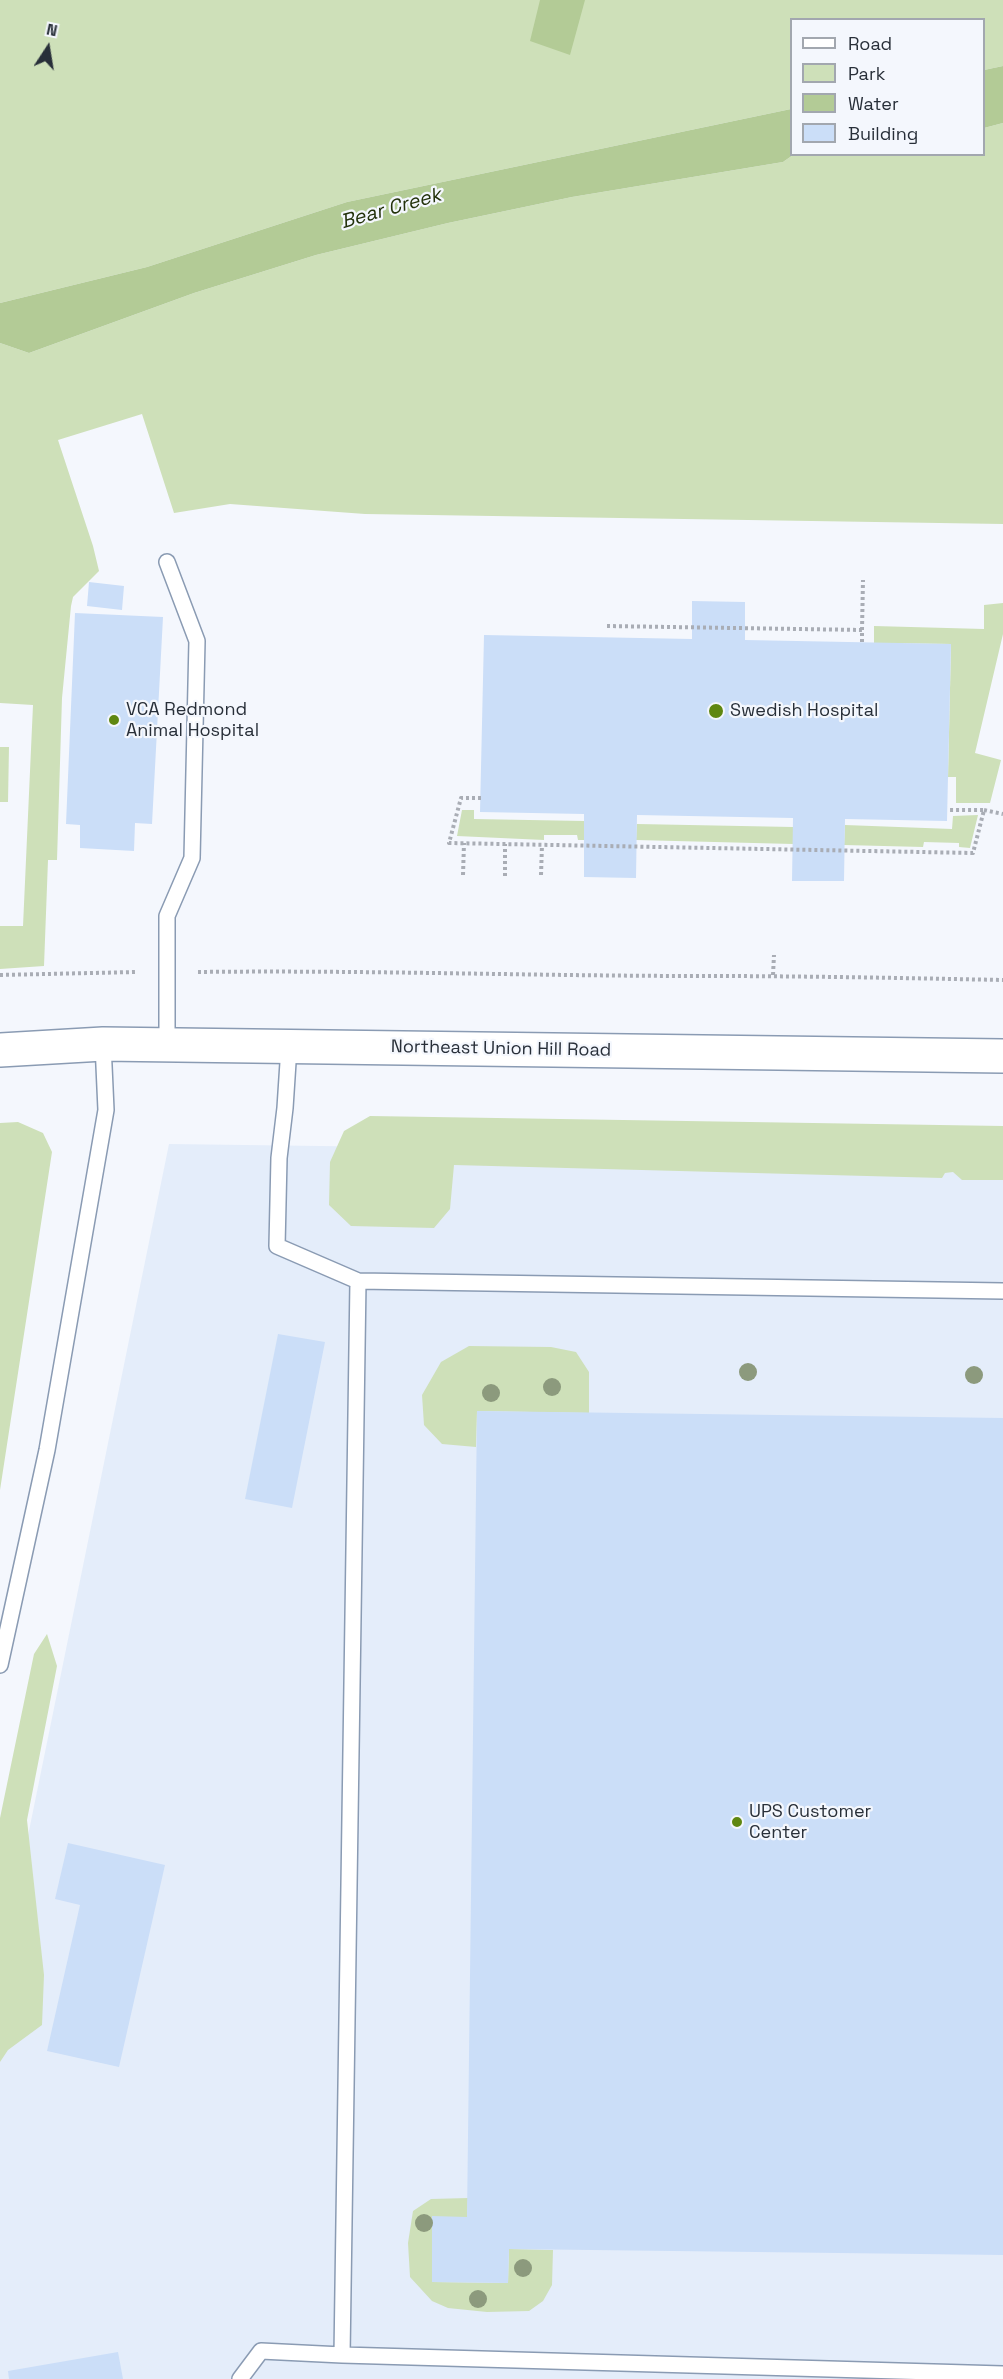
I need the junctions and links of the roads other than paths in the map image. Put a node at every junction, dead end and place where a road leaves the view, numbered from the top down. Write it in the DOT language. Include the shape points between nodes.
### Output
graph roads {
  1 [pos="167,562"];
  2 [pos="103,1044"];
  3 [pos="167,1045"];
  4 [pos="289,1047"];
  5 [pos="0,1050"];
  6 [pos="1003,1056"];
  7 [pos="358,1281"];
  8 [pos="1003,1291"];
  9 [pos="0,1665"];
  10 [pos="342,2355"];
  11 [pos="1003,2374"];
  12 [pos="240,2379"];
  1 -- 3 [label="lane" via="197,641 192,858 167,916"];
  2 -- 3 [label="main road, Northeast Union Hill Road"];
  2 -- 5 [label="main road, Northeast Union Hill Road"];
  2 -- 9 [label="lane" via="106,1110 47,1450"];
  3 -- 4 [label="main road, Northeast Union Hill Road"];
  4 -- 6 [label="main road, Northeast Union Hill Road"];
  4 -- 7 [label="lane" via="279,1158 277,1246"];
  7 -- 8 [label="lane"];
  7 -- 10 [label="lane"];
  10 -- 11 [label="lane"];
  10 -- 12 [label="lane" via="261,2350"];
}
